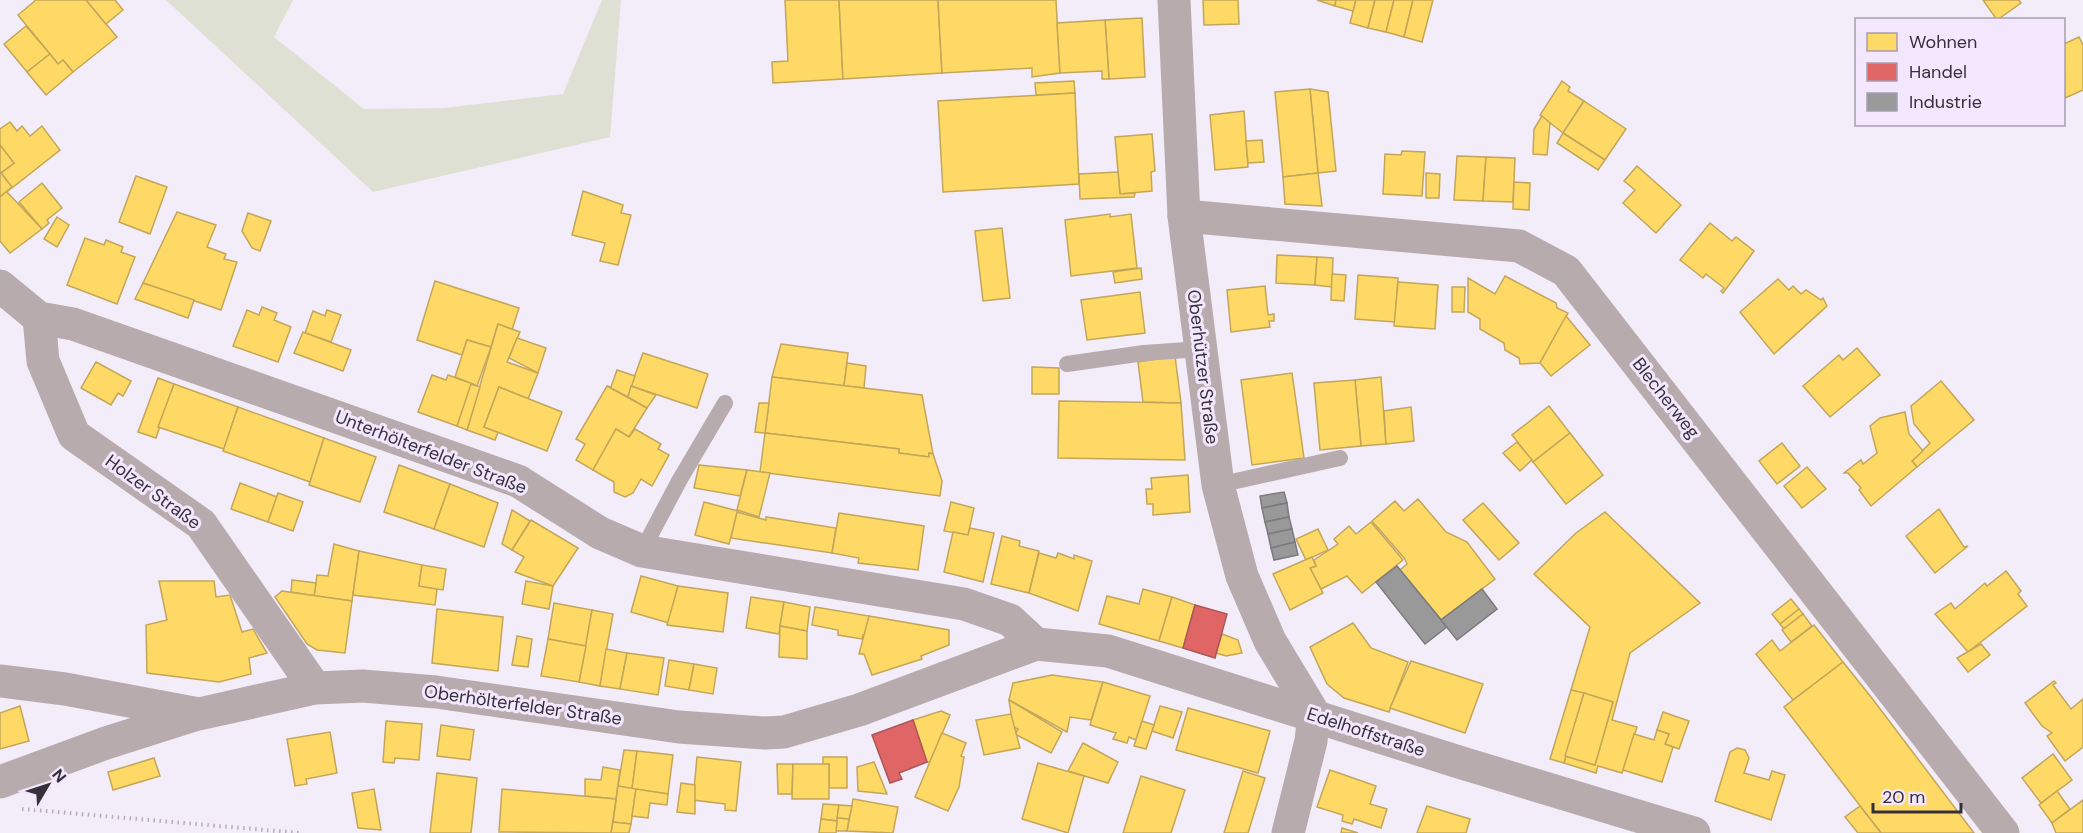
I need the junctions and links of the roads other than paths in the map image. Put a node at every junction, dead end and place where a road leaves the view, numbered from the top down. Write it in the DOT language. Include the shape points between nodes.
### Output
graph roads {
  1 [pos="1174,0"];
  2 [pos="1184,216"];
  3 [pos="0,286"];
  4 [pos="39,318"];
  5 [pos="1201,349"];
  6 [pos="1067,364"];
  7 [pos="725,403"];
  8 [pos="1340,458"];
  9 [pos="1218,485"];
  10 [pos="642,551"];
  11 [pos="1036,644"];
  12 [pos="0,681"];
  13 [pos="315,688"];
  14 [pos="199,714"];
  15 [pos="1314,714"];
  16 [pos="5,795"];
  17 [pos="1288,833"];
  18 [pos="1694,833"];
  19 [pos="2003,833"];
  1 -- 2 [label="street, Oberhützer Straße"];
  2 -- 5 [label="street, Oberhützer Straße"];
  2 -- 19 [label="street, Blecherweg" via="1519,246 1566,271"];
  3 -- 4 [label="street, Unterhölterfelder Straße"];
  4 -- 10 [label="street, Unterhölterfelder Straße" via="73,324 518,481 600,533"];
  4 -- 13 [label="street, Holzer Straße" via="43,361 74,435 201,524"];
  5 -- 6 [label="lane"];
  5 -- 9 [label="street, Oberhützer Straße"];
  7 -- 10 [label="lane"];
  8 -- 9 [label="lane"];
  9 -- 15 [label="street, Oberhützer Straße" via="1242,576 1270,641"];
  10 -- 11 [label="street, Unterhölterfelder Straße" via="964,604 1010,620"];
  11 -- 13 [label="street, Oberhölterfelder Straße" via="859,710 784,732 678,726 436,692 363,686"];
  11 -- 15 [label="street, Edelhoffstraße" via="1107,651"];
  12 -- 14 [label="street, Oberhölterfelder Straße"];
  13 -- 14 [label="street, Oberhölterfelder Straße"];
  14 -- 16 [label="street" via="106,743"];
  15 -- 17 [label="street"];
  15 -- 18 [label="street, Edelhoffstraße"];
}
